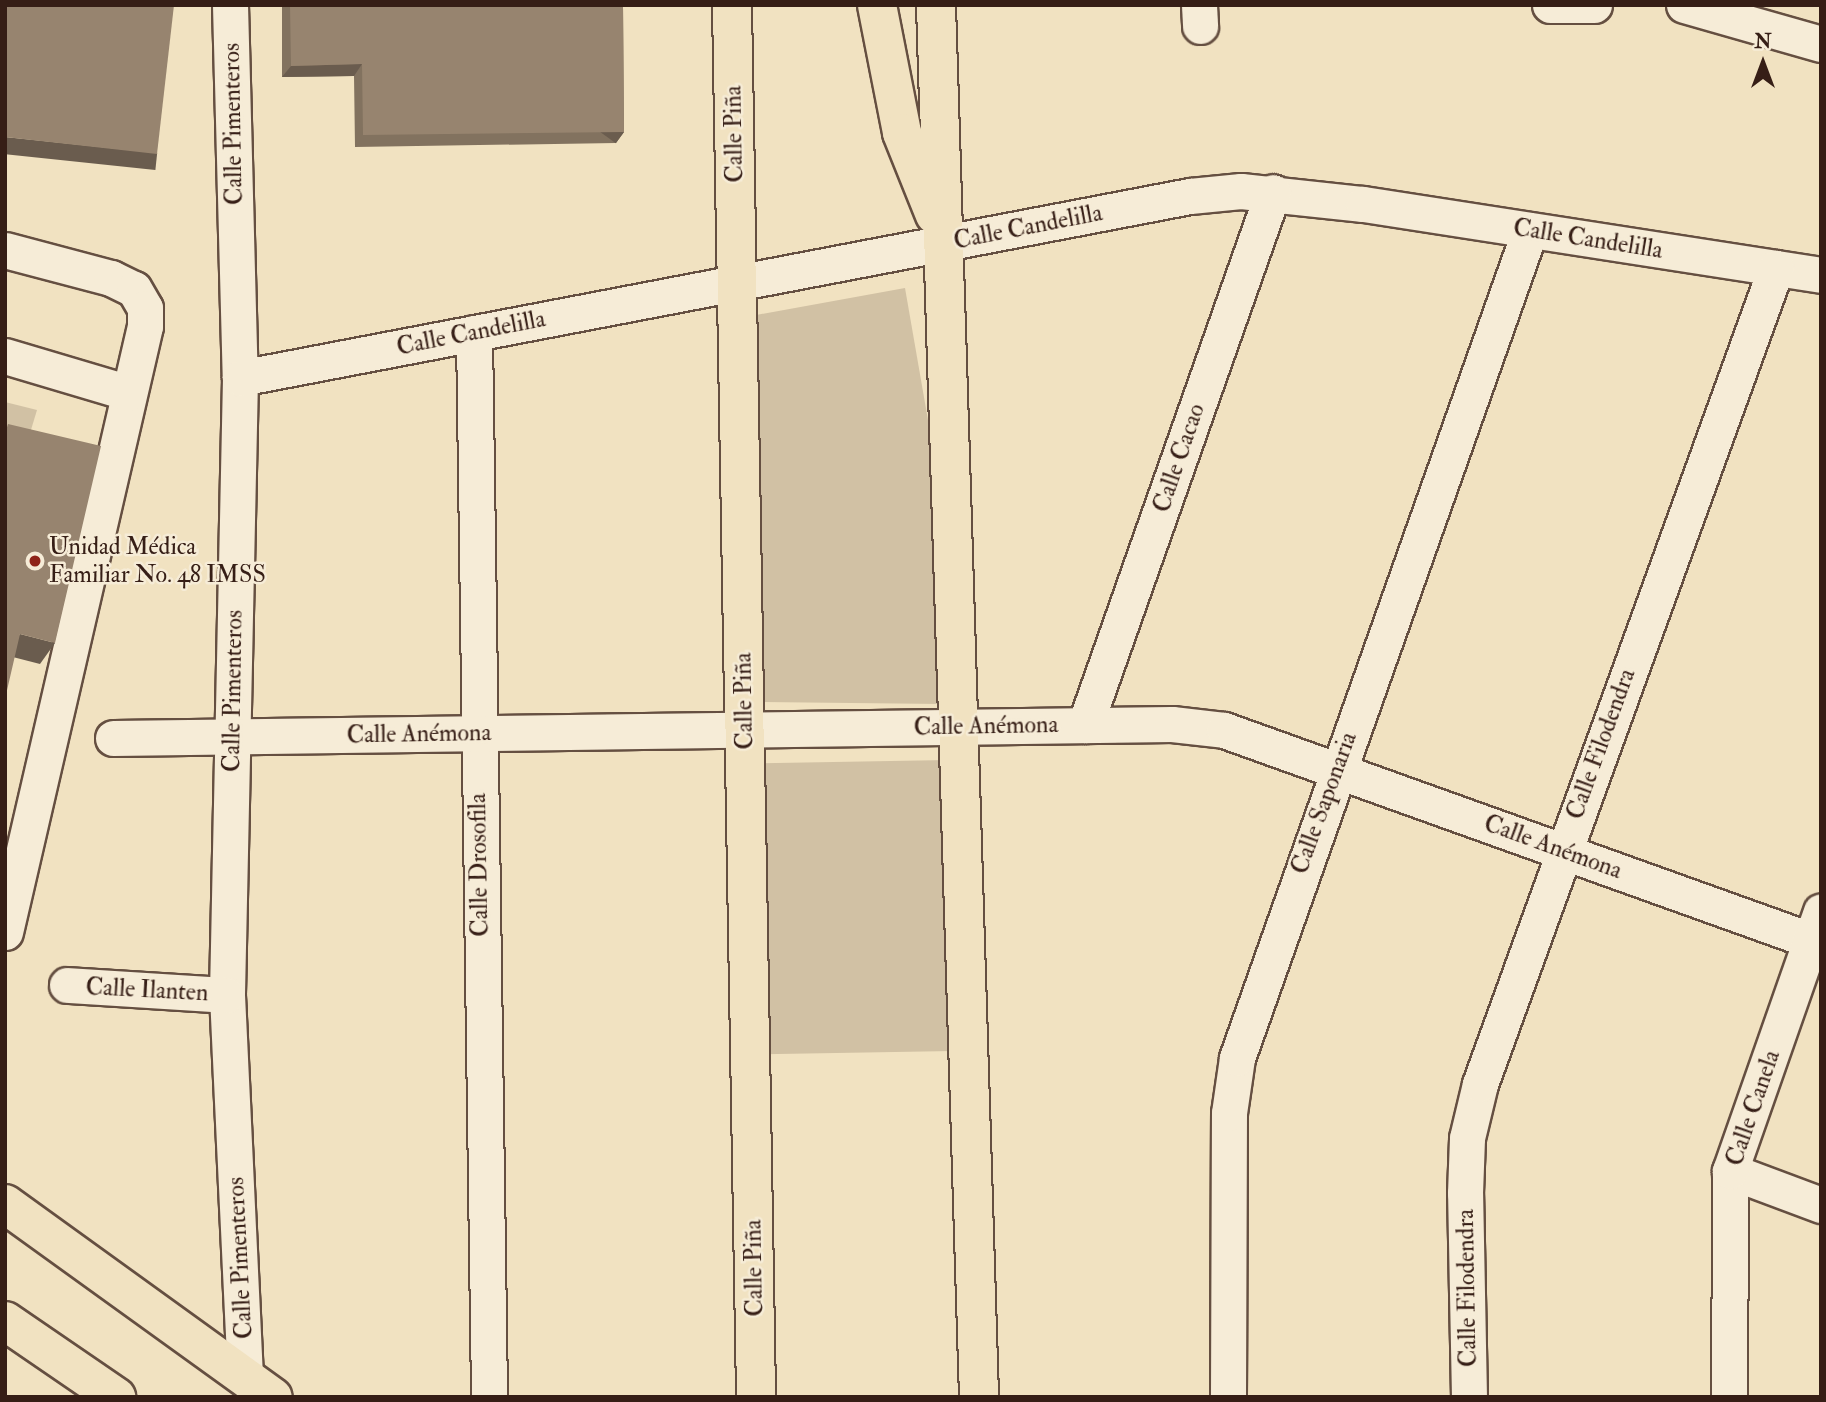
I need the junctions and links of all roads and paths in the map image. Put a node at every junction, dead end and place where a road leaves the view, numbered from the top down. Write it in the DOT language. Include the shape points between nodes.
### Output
graph roads {
  1 [pos="230,5"];
  2 [pos="732,5"];
  3 [pos="877,5"];
  4 [pos="1550,5"];
  5 [pos="1594,5"];
  6 [pos="1684,5"];
  7 [pos="936,12"];
  8 [pos="1821,44"];
  9 [pos="1273,192"];
  10 [pos="1530,230"];
  11 [pos="946,243"];
  12 [pos="5,250"];
  13 [pos="1776,268"];
  14 [pos="1821,275"];
  15 [pos="736,283"];
  16 [pos="474,332"];
  17 [pos="5,356"];
  18 [pos="240,377"];
  19 [pos="128,393"];
  20 [pos="1085,725"];
  21 [pos="960,727"];
  22 [pos="744,730"];
  23 [pos="476,733"];
  24 [pos="232,737"];
  25 [pos="113,738"];
  26 [pos="1337,768"];
  27 [pos="1563,850"];
  28 [pos="5,932"];
  29 [pos="1817,932"];
  30 [pos="67,985"];
  31 [pos="227,995"];
  32 [pos="1730,1171"];
  33 [pos="5,1204"];
  34 [pos="1821,1205"];
  35 [pos="5,1321"];
  36 [pos="259,1387"];
  37 [pos="116,1397"];
  38 [pos="489,1397"];
  39 [pos="756,1397"];
  40 [pos="979,1397"];
  41 [pos="1228,1397"];
  42 [pos="1469,1397"];
  43 [pos="1729,1397"];
  1 -- 18 [label="street, Calle Pimenteros"];
  2 -- 15 [label="main road, Calle Piña"];
  3 -- 11 [label="main road" via="902,133"];
  4 -- 5 [label="street"];
  6 -- 8 [label="street"];
  7 -- 11 [label="main road"];
  9 -- 10 [label="street, Calle Candelilla"];
  9 -- 11 [label="street, Calle Candelilla" via="1190,196"];
  9 -- 20 [label="street, Calle Cacao"];
  10 -- 13 [label="street, Calle Candelilla"];
  10 -- 26 [label="street, Calle Saponaria"];
  11 -- 15 [label="street, Calle Candelilla"];
  11 -- 21 [label="main road"];
  12 -- 19 [label="street" via="111,278 134,289 145,308 145,326"];
  13 -- 14 [label="street, Calle Candelilla"];
  13 -- 27 [label="street, Calle Filodendra"];
  15 -- 16 [label="street, Calle Candelilla"];
  15 -- 22 [label="main road, Calle Piña"];
  16 -- 18 [label="street, Calle Candelilla"];
  16 -- 23 [label="street, Calle Drosofila"];
  17 -- 19 [label="street"];
  18 -- 24 [label="street, Calle Pimenteros"];
  19 -- 28 [label="street"];
  20 -- 21 [label="street, Calle Anémona"];
  20 -- 26 [label="street, Calle Anémona" via="1172,724 1224,730"];
  21 -- 22 [label="street, Calle Anémona"];
  21 -- 40 [label="main road"];
  22 -- 23 [label="street, Calle Anémona"];
  22 -- 39 [label="main road, Calle Piña"];
  23 -- 24 [label="street, Calle Anémona"];
  23 -- 38 [label="street, Calle Drosofila"];
  24 -- 25 [label="street, Calle Anémona"];
  24 -- 31 [label="street, Calle Pimenteros"];
  26 -- 27 [label="street, Calle Anémona"];
  26 -- 41 [label="street, Calle Saponaria" via="1237,1058 1229,1126"];
  27 -- 29 [label="street, Calle Anémona"];
  27 -- 42 [label="street, Calle Filodendra" via="1480,1084 1467,1138"];
  29 -- 32 [label="street, Calle Canela"];
  30 -- 31 [label="street, Calle Ilanten"];
  31 -- 36 [label="street, Calle Pimenteros"];
  32 -- 34 [label="street"];
  32 -- 43 [label="street, Calle Canela"];
  33 -- 36 [label="main road"];
  35 -- 37 [label="main road"];
}
